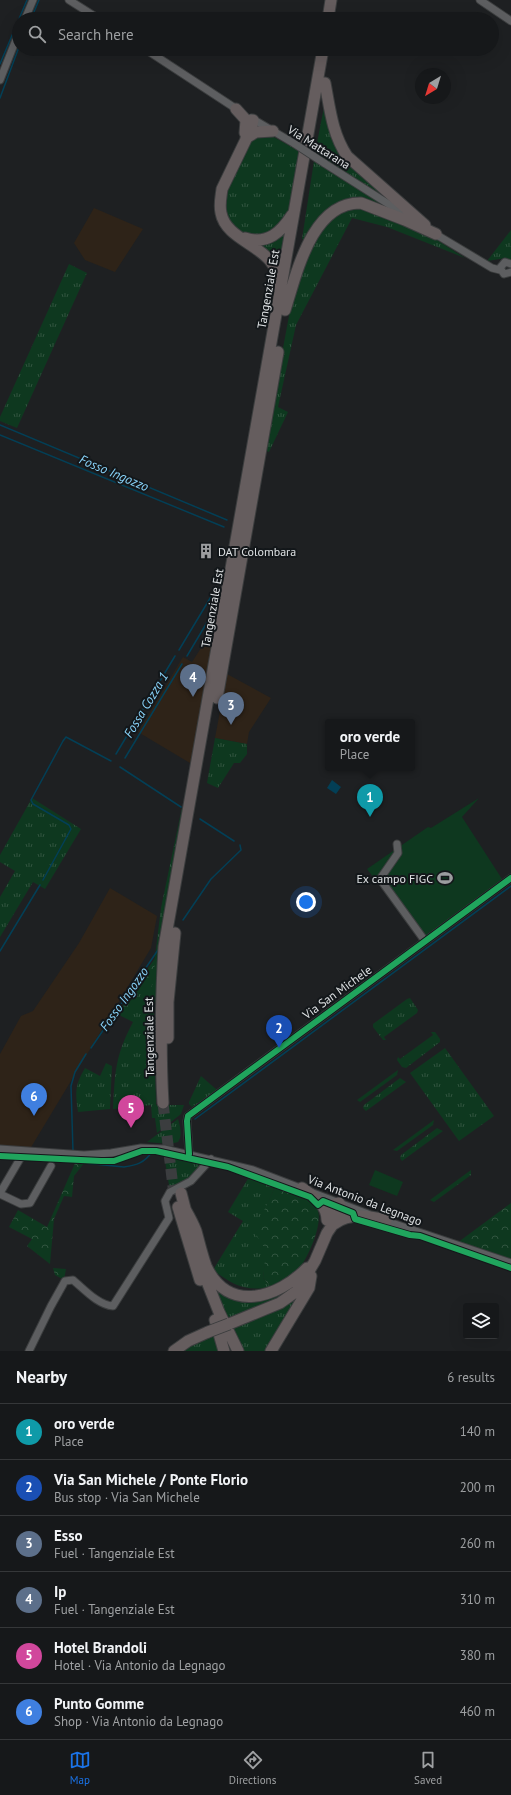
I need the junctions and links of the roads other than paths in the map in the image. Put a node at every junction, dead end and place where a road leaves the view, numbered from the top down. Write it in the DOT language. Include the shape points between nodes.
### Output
graph roads {
  1 [pos="33,0"];
  2 [pos="69,0"];
  3 [pos="331,0"];
  4 [pos="339,0"];
  5 [pos="480,0"];
  6 [pos="27,12"];
  7 [pos="87,12"];
  8 [pos="329,12"];
  9 [pos="336,12"];
  10 [pos="498,12"];
  11 [pos="499,13"];
  12 [pos="511,21"];
  13 [pos="12,50"];
  14 [pos="156,56"];
  15 [pos="322,56"];
  16 [pos="329,56"];
  17 [pos="0,80"];
  18 [pos="325,82"];
  19 [pos="236,109"];
  20 [pos="250,123"];
  21 [pos="273,131"];
  22 [pos="244,141"];
  23 [pos="295,211"];
  24 [pos="436,234"];
  25 [pos="242,238"];
  26 [pos="481,262"];
  27 [pos="503,263"];
  28 [pos="511,264"];
  29 [pos="500,270"];
  30 [pos="510,275"];
  31 [pos="285,310"];
  32 [pos="275,324"];
  33 [pos="397,844"];
  34 [pos="511,878"];
  35 [pos="425,941"];
  36 [pos="0,1149"];
  37 [pos="189,1154"];
  38 [pos="22,1156"];
  39 [pos="211,1159"];
  40 [pos="51,1166"];
  41 [pos="302,1188"];
  42 [pos="0,1194"];
  43 [pos="339,1203"];
  44 [pos="185,1209"];
  45 [pos="386,1220"];
  46 [pos="329,1225"];
  47 [pos="315,1261"];
  48 [pos="511,1263"];
  49 [pos="214,1316"];
  50 [pos="29,1351"];
  51 [pos="174,1351"];
  52 [pos="224,1351"];
  53 [pos="232,1351"];
  54 [pos="238,1351"];
  55 [pos="271,1351"];
  1 -- 6 [label="street"];
  2 -- 7 [label="street"];
  3 -- 8 [label="highway"];
  4 -- 9 [label="highway"];
  5 -- 10 [label="street"];
  11 -- 12 [label="street"];
  13 -- 17 [label="street"];
  14 -- 19 [label="street"];
  15 -- 23 [label="highway, Tangenziale Est"];
  16 -- 18 [label="highway, Tangenziale Est"];
  18 -- 24 [label="highway" via="334,131 347,156"];
  18 -- 31 [label="highway, Tangenziale Est"];
  19 -- 20 [label="highway"];
  20 -- 21 [label="street, Via Mattarana"];
  20 -- 22 [label="highway" via="251,129"];
  21 -- 22 [label="highway" via="256,132"];
  21 -- 24 [label="street, Via Mattarana, bridge"];
  22 -- 25 [label="highway" via="220,199 224,220 229,228"];
  23 -- 25 [label="highway" via="283,229 270,238 256,241"];
  23 -- 32 [label="highway, Tangenziale Est"];
  24 -- 26 [label="street, Via Mattarana"];
  24 -- 31 [label="highway" via="361,203 336,208 324,220 300,262"];
  25 -- 32 [label="highway" via="268,258 279,278"];
  26 -- 27 [label="street, Via Mattarana"];
  26 -- 29 [label="street, Via Mattarana"];
  27 -- 28 [label="street, Via Mattarana"];
  27 -- 29 [label="street"];
  29 -- 30 [label="street, Via Mattarana" via="502,274"];
  31 -- 32 [label="highway, Tangenziale Est" via="172,947 168,1002 167,1103 160,1058 164,947"];
  33 -- 35 [label="street" via="398,853 380,879"];
  34 -- 35 [label="street, Via San Michele"];
  35 -- 37 [label="street, Via San Michele" via="188,1116"];
  36 -- 38 [label="street, Via Antonio da Legnago"];
  37 -- 38 [label="street, Via Antonio da Legnago" via="153,1147 84,1155"];
  37 -- 39 [label="street, Via Antonio da Legnago"];
  38 -- 42 [label="street"];
  39 -- 41 [label="street, Via Antonio da Legnago"];
  39 -- 50 [label="street" via="191,1181 170,1192 165,1201 169,1218 113,1306 99,1300 73,1280 65,1281"];
  40 -- 42 [label="street" via="30,1203 21,1204"];
  41 -- 43 [label="street, Via Antonio da Legnago"];
  41 -- 46 [label="highway" via="318,1200"];
  43 -- 45 [label="street, Via Antonio da Legnago"];
  43 -- 46 [label="highway" via="341,1208"];
  44 -- 47 [label="highway" via="195,1229 206,1266 214,1278 232,1294 264,1296 276,1292 302,1274"];
  44 -- 49 [label="highway" via="178,1194 195,1266"];
  44 -- 54 [label="highway" via="209,1287"];
  45 -- 46 [label="highway" via="354,1216"];
  45 -- 48 [label="street, Via Antonio da Legnago"];
  46 -- 47 [label="highway"];
  47 -- 51 [label="highway, bridge" via="302,1284 291,1296 280,1303 188,1340"];
  47 -- 55 [label="highway" via="309,1288"];
  49 -- 52 [label="highway"];
  49 -- 53 [label="highway"];
}
